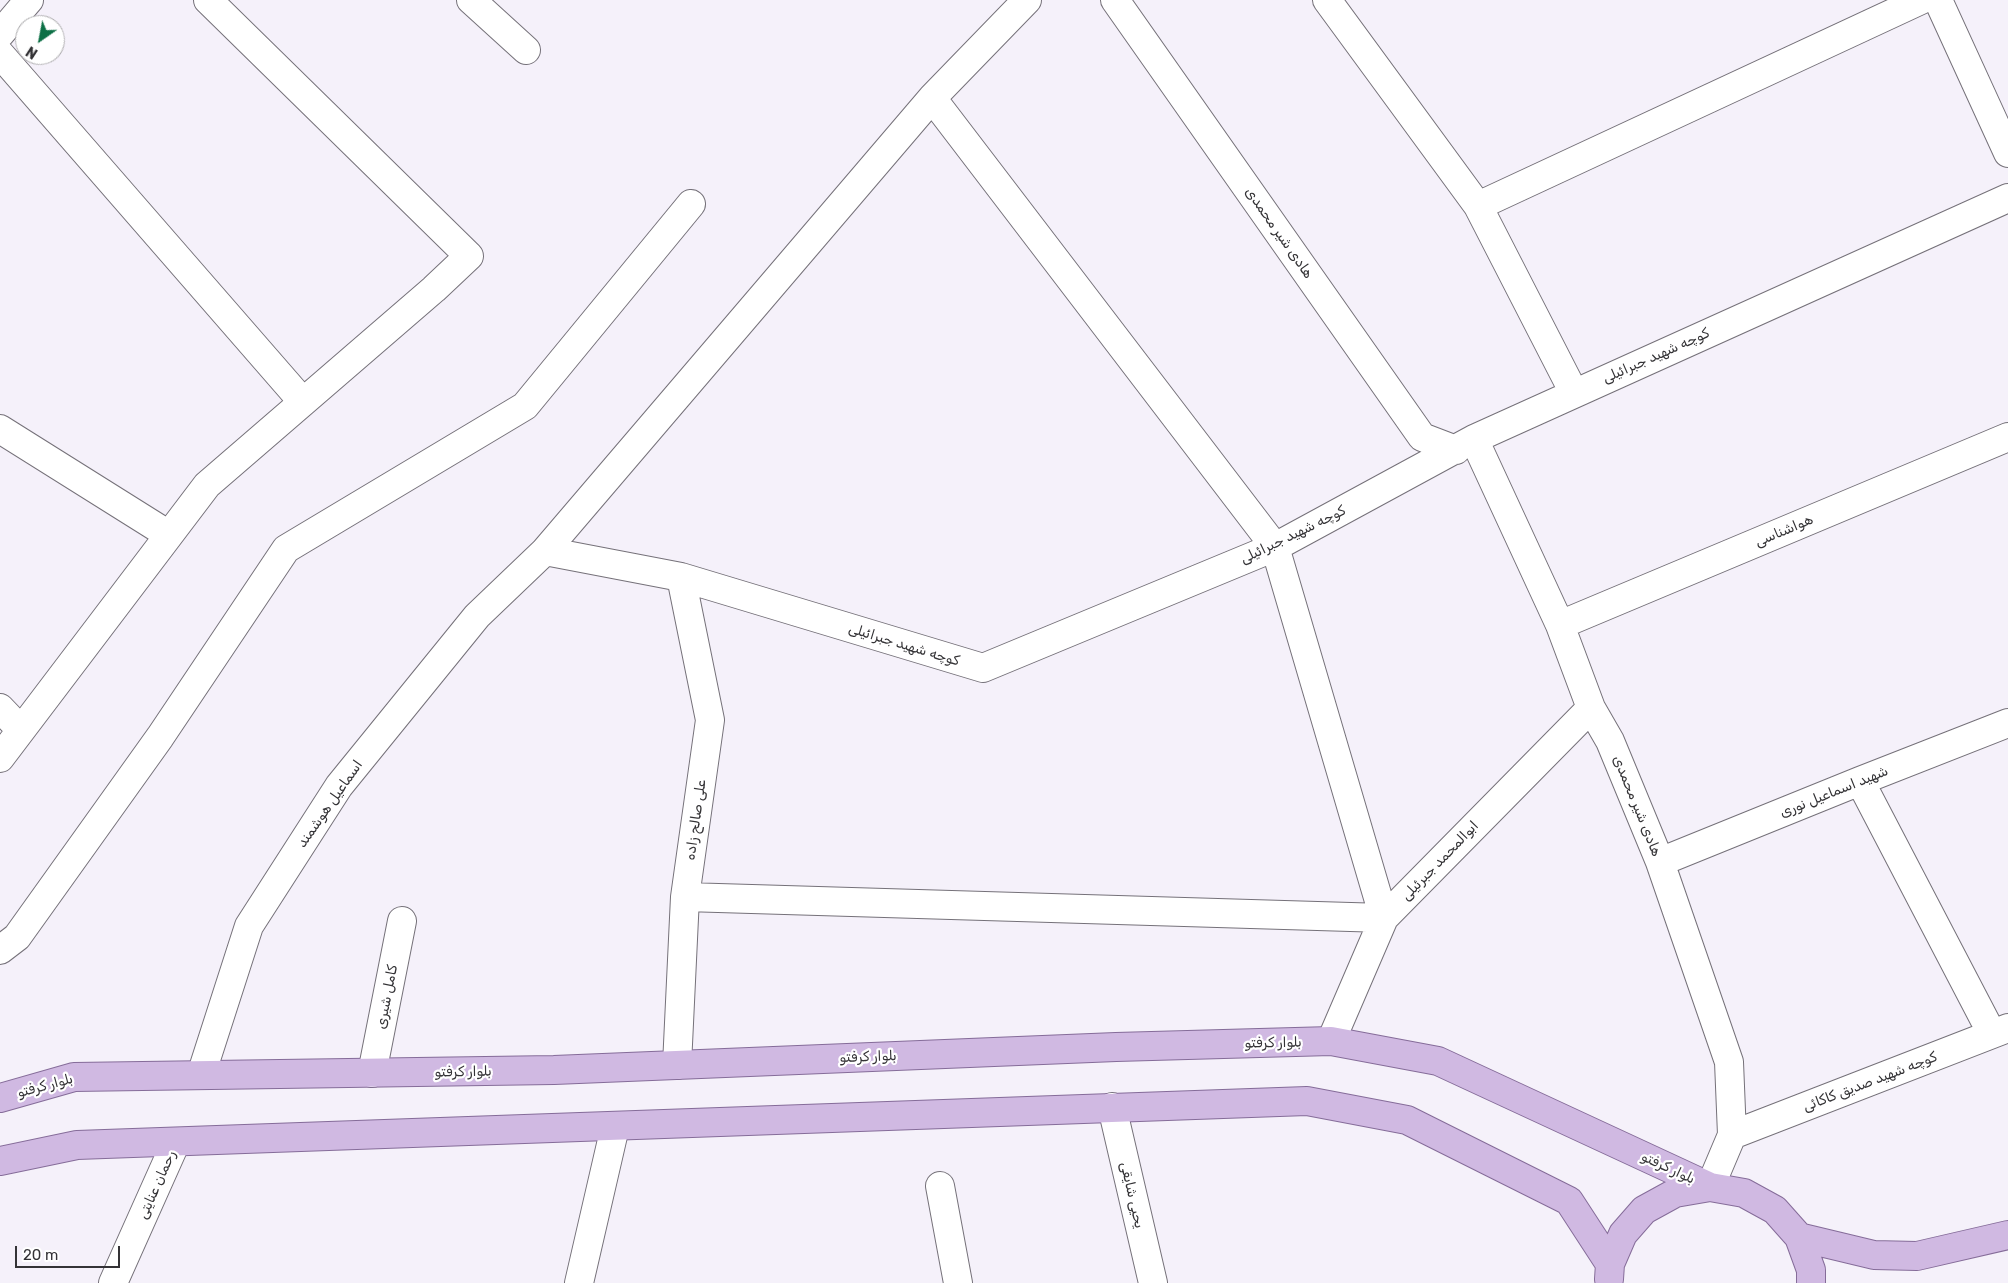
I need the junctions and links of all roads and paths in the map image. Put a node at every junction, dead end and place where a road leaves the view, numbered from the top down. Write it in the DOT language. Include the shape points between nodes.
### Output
graph roads {
  1 [pos="29,0"];
  2 [pos="208,0"];
  3 [pos="471,0"];
  4 [pos="1027,0"];
  5 [pos="1115,0"];
  6 [pos="1327,0"];
  7 [pos="1921,0"];
  8 [pos="1938,0"];
  9 [pos="0,34"];
  10 [pos="526,50"];
  11 [pos="0,54"];
  12 [pos="932,98"];
  13 [pos="2008,153"];
  14 [pos="2008,198"];
  15 [pos="691,204"];
  16 [pos="1478,206"];
  17 [pos="1574,393"];
  18 [pos="303,402"];
  19 [pos="0,429"];
  20 [pos="2008,437"];
  21 [pos="1465,444"];
  22 [pos="169,535"];
  23 [pos="1275,547"];
  24 [pos="545,551"];
  25 [pos="681,578"];
  26 [pos="1560,625"];
  27 [pos="0,708"];
  28 [pos="1590,708"];
  29 [pos="2008,723"];
  30 [pos="21,730"];
  31 [pos="0,758"];
  32 [pos="1860,780"];
  33 [pos="1660,862"];
  34 [pos="685,897"];
  35 [pos="1384,918"];
  36 [pos="402,921"];
  37 [pos="0,950"];
  38 [pos="2000,1031"];
  39 [pos="1332,1041"];
  40 [pos="677,1065"];
  41 [pos="372,1073"];
  42 [pos="201,1075"];
  43 [pos="0,1098"];
  44 [pos="1112,1108"];
  45 [pos="615,1127"];
  46 [pos="1732,1135"];
  47 [pos="176,1142"];
  48 [pos="0,1161"];
  49 [pos="940,1186"];
  50 [pos="1710,1187"];
  51 [pos="2008,1235"];
  52 [pos="1799,1237"];
  53 [pos="1609,1274"];
  54 [pos="113,1283"];
  55 [pos="579,1283"];
  56 [pos="958,1283"];
  57 [pos="1153,1283"];
  58 [pos="1811,1283"];
  1 -- 9 [label="street"];
  2 -- 18 [label="street" via="469,256"];
  3 -- 10 [label="street"];
  4 -- 12 [label="street"];
  5 -- 21 [label="street, هادی شیر محمدی" via="1422,437"];
  6 -- 16 [label="street"];
  7 -- 16 [label="street"];
  8 -- 13 [label="street"];
  11 -- 18 [label="street"];
  12 -- 23 [label="street"];
  12 -- 24 [label="street, اسماعیل هوشمند"];
  14 -- 17 [label="street, کوچه شهید جبرائیلی"];
  15 -- 37 [label="street" via="525,406 286,549 154,745 17,937"];
  16 -- 17 [label="street"];
  17 -- 21 [label="street, کوچه شهید جبرائیلی"];
  18 -- 22 [label="street" via="207,485"];
  19 -- 22 [label="street"];
  20 -- 26 [label="street, هواشناسی"];
  21 -- 23 [label="street, کوچه شهید جبرائیلی"];
  21 -- 26 [label="street, هادی شیر محمدی"];
  22 -- 30 [label="street"];
  23 -- 25 [label="street, کوچه شهید جبرائیلی" via="983,668"];
  23 -- 35 [label="street"];
  24 -- 25 [label="street, کوچه شهید جبرائیلی"];
  24 -- 42 [label="street, اسماعیل هوشمند" via="477,616 338,786 250,926"];
  25 -- 34 [label="street, علی صالح زاده" via="710,720"];
  26 -- 28 [label="street, هادی شیر محمدی"];
  27 -- 30 [label="street"];
  28 -- 33 [label="street, هادی شیر محمدی" via="1610,741"];
  28 -- 35 [label="street, ابوالمحمد جبرئیلی"];
  29 -- 32 [label="street, شهید اسماعیل نوری"];
  30 -- 31 [label="street"];
  32 -- 33 [label="street, شهید اسماعیل نوری"];
  32 -- 38 [label="street"];
  33 -- 46 [label="street, هادی شیر محمدی" via="1729,1062"];
  34 -- 35 [label="street"];
  34 -- 40 [label="street, علی صالح زاده"];
  35 -- 39 [label="street, ابوالمحمد جبرئیلی"];
  36 -- 41 [label="street, کامل شیری"];
  38 -- 46 [label="street, کوچه شهید صدیق کاکائی"];
  39 -- 40 [label="main road, بلوار کرفتو"];
  39 -- 50 [label="main road, بلوار کرفتو" via="1438,1061"];
  40 -- 41 [label="main road, بلوار کرفتو"];
  41 -- 42 [label="main road, بلوار کرفتو"];
  42 -- 43 [label="main road, بلوار کرفتو" via="74,1077"];
  44 -- 45 [label="main road"];
  44 -- 53 [label="main road" via="1306,1100 1407,1120 1569,1201"];
  44 -- 57 [label="street, یحیی شایقی"];
  45 -- 47 [label="main road"];
  45 -- 55 [label="street"];
  46 -- 50 [label="street, هادی شیر محمدی"];
  47 -- 48 [label="main road" via="77,1145"];
  47 -- 54 [label="street, رحمان عنایتی"];
  49 -- 56 [label="street"];
  50 -- 52 [label="main road" via="1744,1193 1768,1206"];
  50 -- 53 [label="main road" via="1675,1193 1644,1210 1623,1234"];
  51 -- 52 [label="main road" via="1918,1256 1874,1255"];
  52 -- 58 [label="main road" via="1811,1270"];
}
